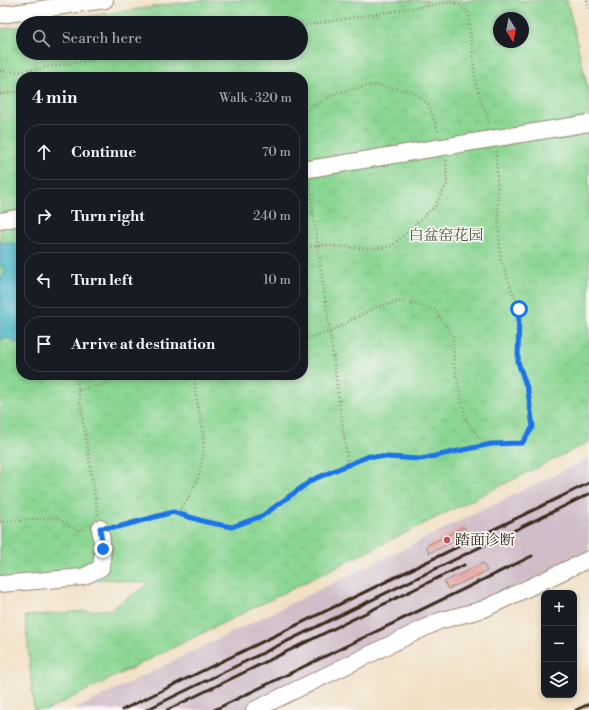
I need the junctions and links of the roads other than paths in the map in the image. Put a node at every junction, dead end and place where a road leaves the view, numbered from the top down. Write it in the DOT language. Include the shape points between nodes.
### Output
graph roads {
  1 [pos="105,0"];
  2 [pos="0,16"];
  3 [pos="589,123"];
  4 [pos="308,169"];
  5 [pos="16,218"];
  6 [pos="0,221"];
  7 [pos="100,528"];
  8 [pos="589,559"];
  9 [pos="0,584"];
  10 [pos="254,710"];
  1 -- 2 [label="street"];
  3 -- 4 [label="street"];
  5 -- 6 [label="street"];
  7 -- 9 [label="street" via="103,549 101,568 83,577"];
  8 -- 10 [label="street" via="484,609 439,621"];
}
